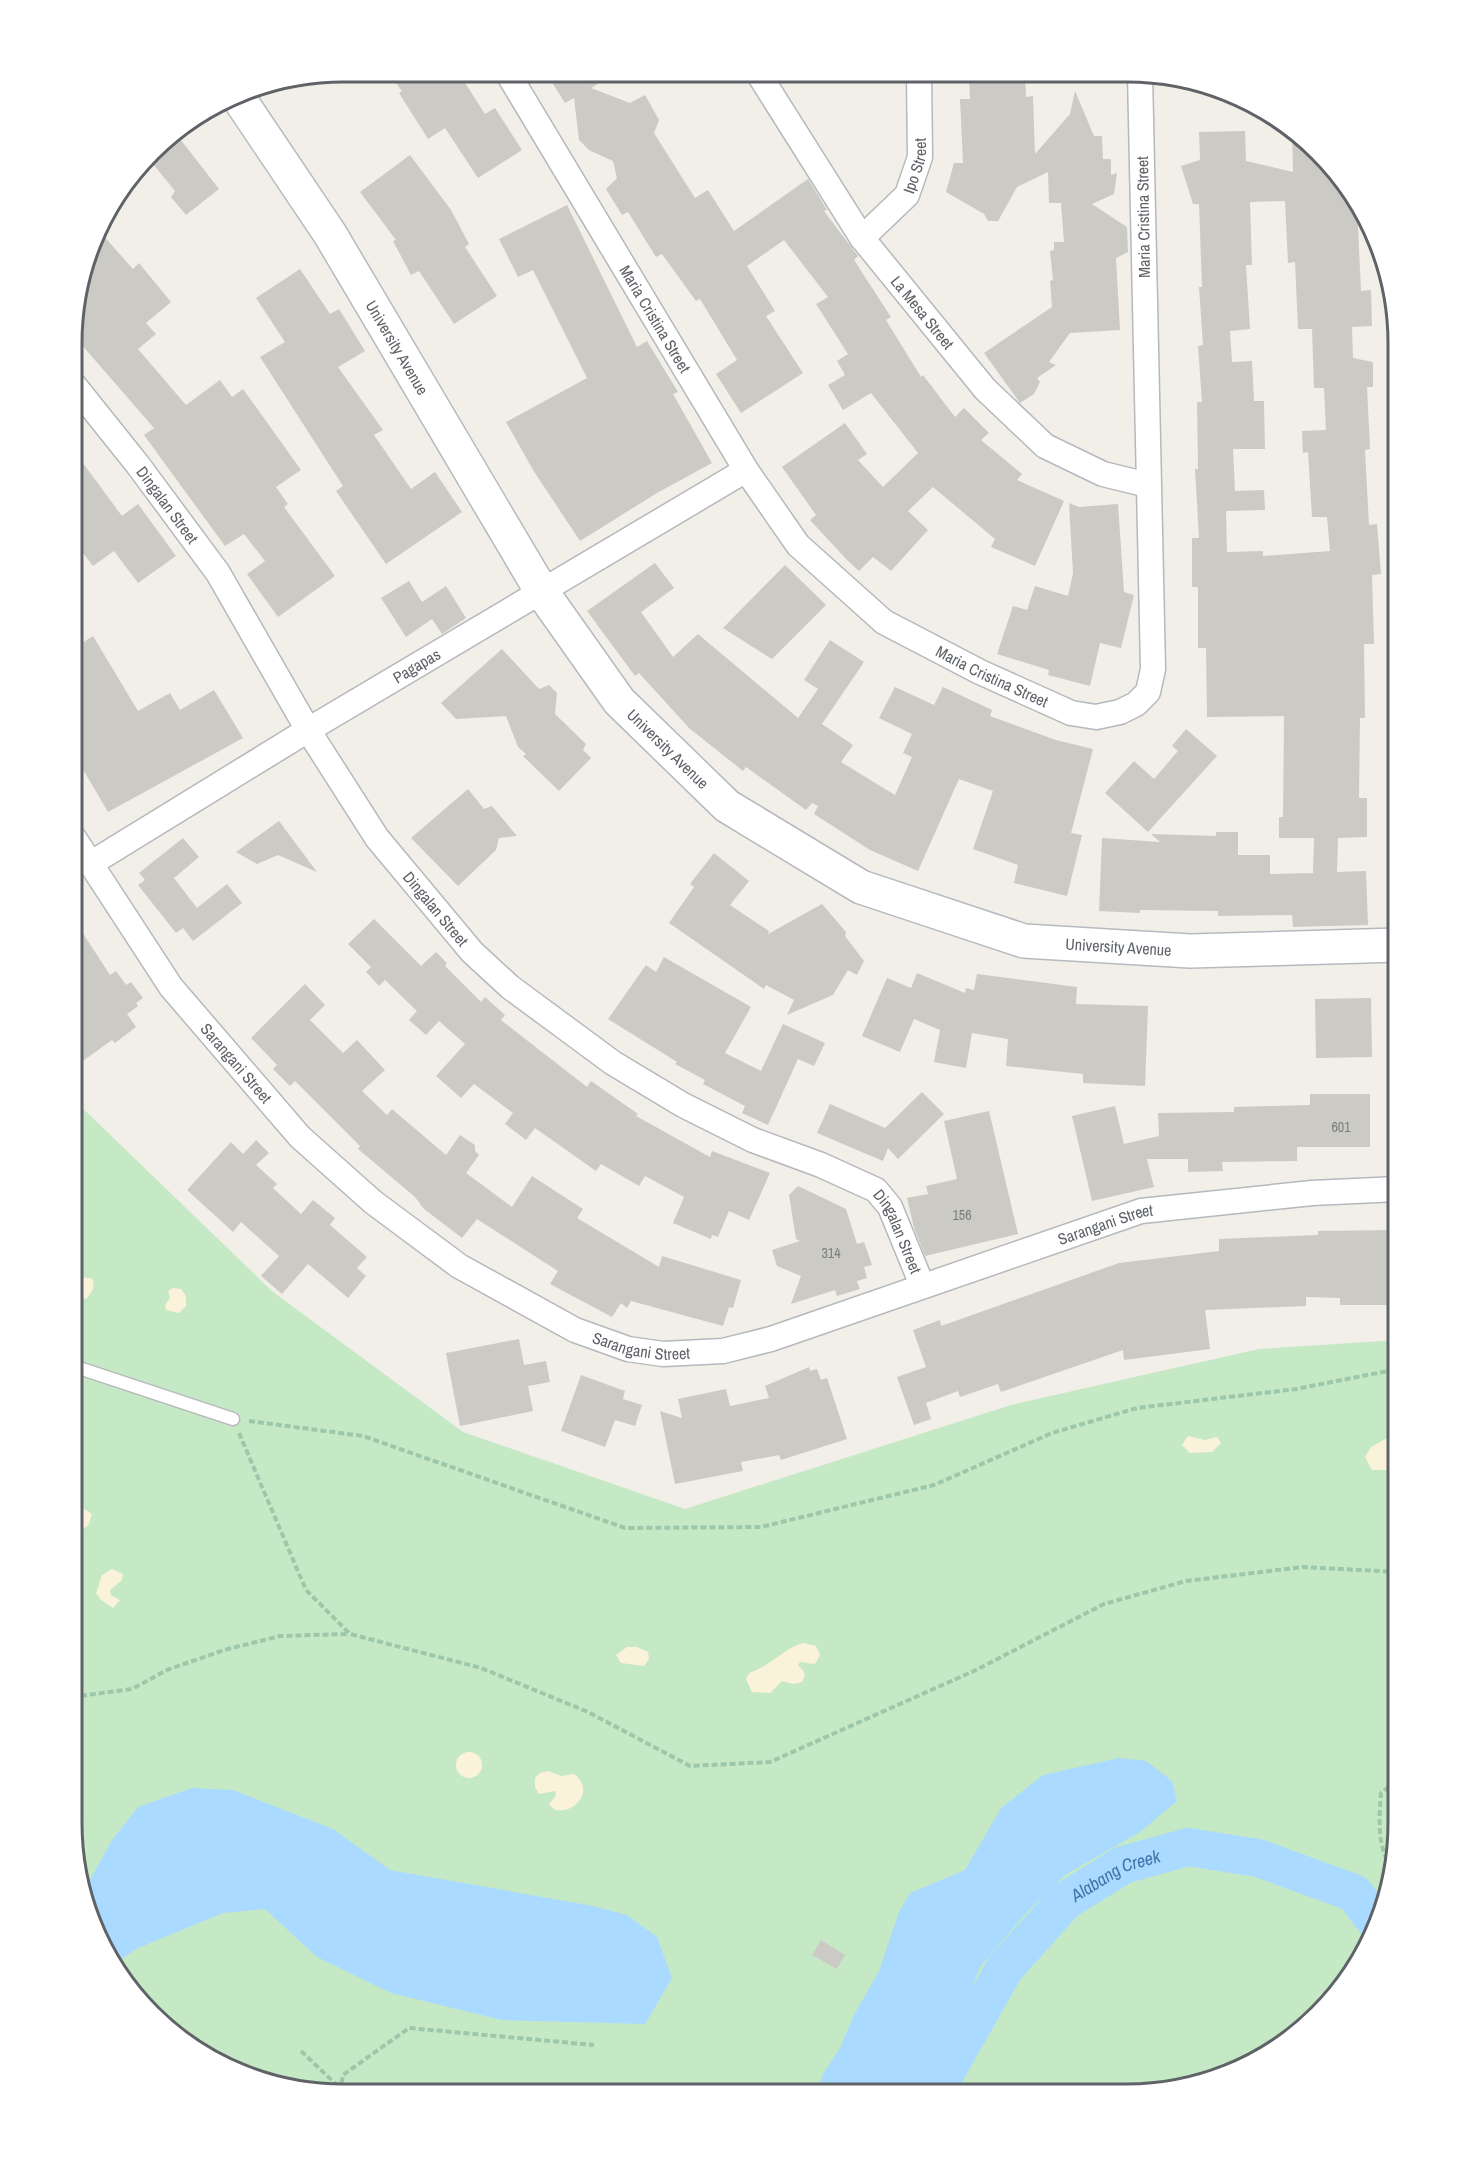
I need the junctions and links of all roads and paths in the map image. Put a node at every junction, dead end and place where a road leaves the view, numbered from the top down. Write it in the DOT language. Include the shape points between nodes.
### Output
graph roads {
  1 [pos="513,82"];
  2 [pos="764,82"];
  3 [pos="919,82"];
  4 [pos="1140,83"];
  5 [pos="242,103"];
  6 [pos="862,238"];
  7 [pos="82,395"];
  8 [pos="746,470"];
  9 [pos="1148,485"];
  10 [pos="542,592"];
  11 [pos="308,730"];
  12 [pos="82,851"];
  13 [pos="90,864"];
  14 [pos="1388,945"];
  15 [pos="1388,1189"];
  16 [pos="922,1285"];
  17 [pos="82,1369"];
  18 [pos="1388,1371"];
  19 [pos="233,1419"];
  20 [pos="1388,1571"];
  21 [pos="350,1634"];
  22 [pos="82,1696"];
  23 [pos="1388,1788"];
  24 [pos="1385,1858"];
  25 [pos="594,2045"];
  26 [pos="301,2051"];
  27 [pos="334,2083"];
  28 [pos="342,2084"];
  1 -- 8 [label="street, Maria Cristina Street"];
  2 -- 6 [label="street, La Mesa Street"];
  3 -- 6 [label="street, Ipo Street" via="920,157 907,195"];
  4 -- 9 [label="street, Maria Cristina Street"];
  5 -- 10 [label="street, University Avenue" via="330,234"];
  6 -- 9 [label="street, La Mesa Street" via="986,389 1045,446 1103,474"];
  7 -- 11 [label="street, Dingalan Street" via="218,573"];
  8 -- 9 [label="street, Maria Cristina Street" via="798,545 884,622 1071,713 1096,717 1120,712 1148,692 1153,669"];
  8 -- 10 [label="street, Pagapas"];
  10 -- 11 [label="street, Pagapas"];
  10 -- 14 [label="street, University Avenue" via="619,701 727,806 861,887 1024,941 1190,951"];
  11 -- 13 [label="street, Pagapas"];
  11 -- 16 [label="street, Dingalan Street" via="377,838 472,952 510,987 613,1063 683,1105 753,1140 876,1190 890,1207"];
  12 -- 13 [label="street, Sarangani Street"];
  13 -- 16 [label="street, Sarangani Street" via="171,987 300,1137 373,1202 459,1266 575,1330 628,1349 663,1354 723,1351 771,1339"];
  15 -- 16 [label="street, Sarangani Street" via="1312,1193 1142,1211"];
  17 -- 19 [label="lane"];
  18 -- 19 [label="path" via="1296,1389 1137,1408 1052,1433 934,1485 761,1527 625,1528 363,1436"];
  19 -- 21 [label="path" via="306,1590"];
  20 -- 21 [label="path" via="1304,1567 1186,1581 1104,1604 976,1670 770,1762 690,1766 588,1712 481,1668"];
  21 -- 22 [label="path" via="280,1636 167,1670 132,1689"];
  23 -- 24 [label="path" via="1382,1793 1379,1825"];
  25 -- 28 [label="path" via="409,2028 343,2075"];
  26 -- 27 [label="path"];
}
